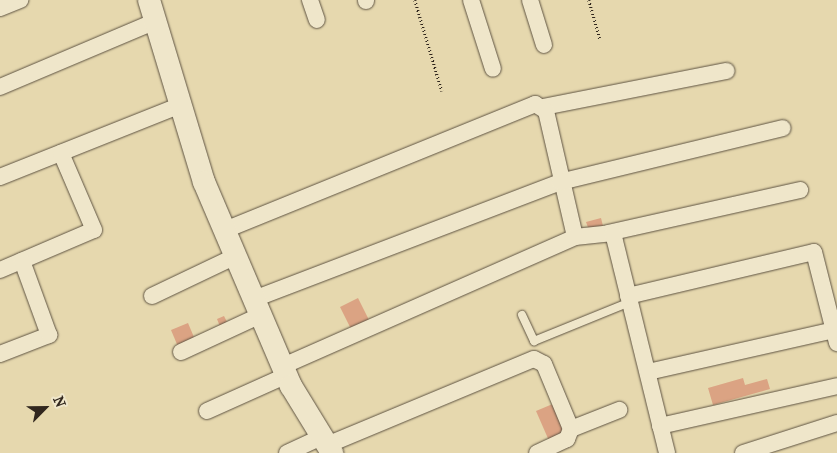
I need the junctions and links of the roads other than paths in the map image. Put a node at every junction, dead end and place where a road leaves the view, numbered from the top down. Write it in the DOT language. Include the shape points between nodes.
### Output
graph roads {
  1 [pos="20,0"];
  2 [pos="310,0"];
  3 [pos="471,0"];
  4 [pos="530,0"];
  5 [pos="0,8"];
  6 [pos="152,10"];
  7 [pos="317,20"];
  8 [pos="544,45"];
  9 [pos="493,68"];
  10 [pos="726,70"];
  11 [pos="0,87"];
  12 [pos="181,105"];
  13 [pos="543,107"];
  14 [pos="783,128"];
  15 [pos="61,153"];
  16 [pos="0,177"];
  17 [pos="560,182"];
  18 [pos="800,190"];
  19 [pos="225,230"];
  20 [pos="608,233"];
  21 [pos="574,237"];
  22 [pos="236,256"];
  23 [pos="22,261"];
  24 [pos="0,270"];
  25 [pos="152,296"];
  26 [pos="629,299"];
  27 [pos="258,307"];
  28 [pos="522,314"];
  29 [pos="835,337"];
  30 [pos="181,352"];
  31 [pos="0,354"];
  32 [pos="285,371"];
  33 [pos="648,372"];
  34 [pos="837,386"];
  35 [pos="619,410"];
  36 [pos="207,411"];
  37 [pos="837,423"];
  38 [pos="660,426"];
  39 [pos="571,429"];
  40 [pos="327,445"];
  41 [pos="287,453"];
  42 [pos="537,453"];
  43 [pos="667,453"];
  44 [pos="743,453"];
  1 -- 5 [label="street"];
  2 -- 7 [label="street"];
  3 -- 9 [label="street"];
  4 -- 8 [label="street"];
  6 -- 11 [label="street"];
  6 -- 12 [label="street"];
  10 -- 13 [label="street"];
  12 -- 15 [label="street"];
  12 -- 19 [label="street"];
  13 -- 17 [label="street"];
  13 -- 19 [label="street" via="535,104"];
  14 -- 17 [label="street"];
  15 -- 16 [label="street"];
  15 -- 23 [label="street" via="94,230"];
  17 -- 21 [label="street"];
  17 -- 27 [label="street"];
  18 -- 20 [label="street"];
  19 -- 22 [label="street"];
  20 -- 21 [label="street"];
  20 -- 26 [label="street" via="613,233"];
  21 -- 32 [label="street"];
  22 -- 25 [label="street"];
  22 -- 27 [label="street"];
  23 -- 24 [label="street"];
  23 -- 31 [label="street" via="49,335"];
  26 -- 28 [label="lane" via="534,341"];
  26 -- 29 [label="street" via="814,252"];
  26 -- 33 [label="street"];
  27 -- 30 [label="street"];
  27 -- 32 [label="street"];
  29 -- 33 [label="street"];
  32 -- 36 [label="street"];
  32 -- 40 [label="street"];
  33 -- 38 [label="street"];
  34 -- 38 [label="street"];
  35 -- 39 [label="street"];
  37 -- 44 [label="street"];
  38 -- 43 [label="street"];
  39 -- 40 [label="street" via="544,364 534,359"];
  39 -- 42 [label="street" via="567,439"];
  40 -- 41 [label="street"];
}
